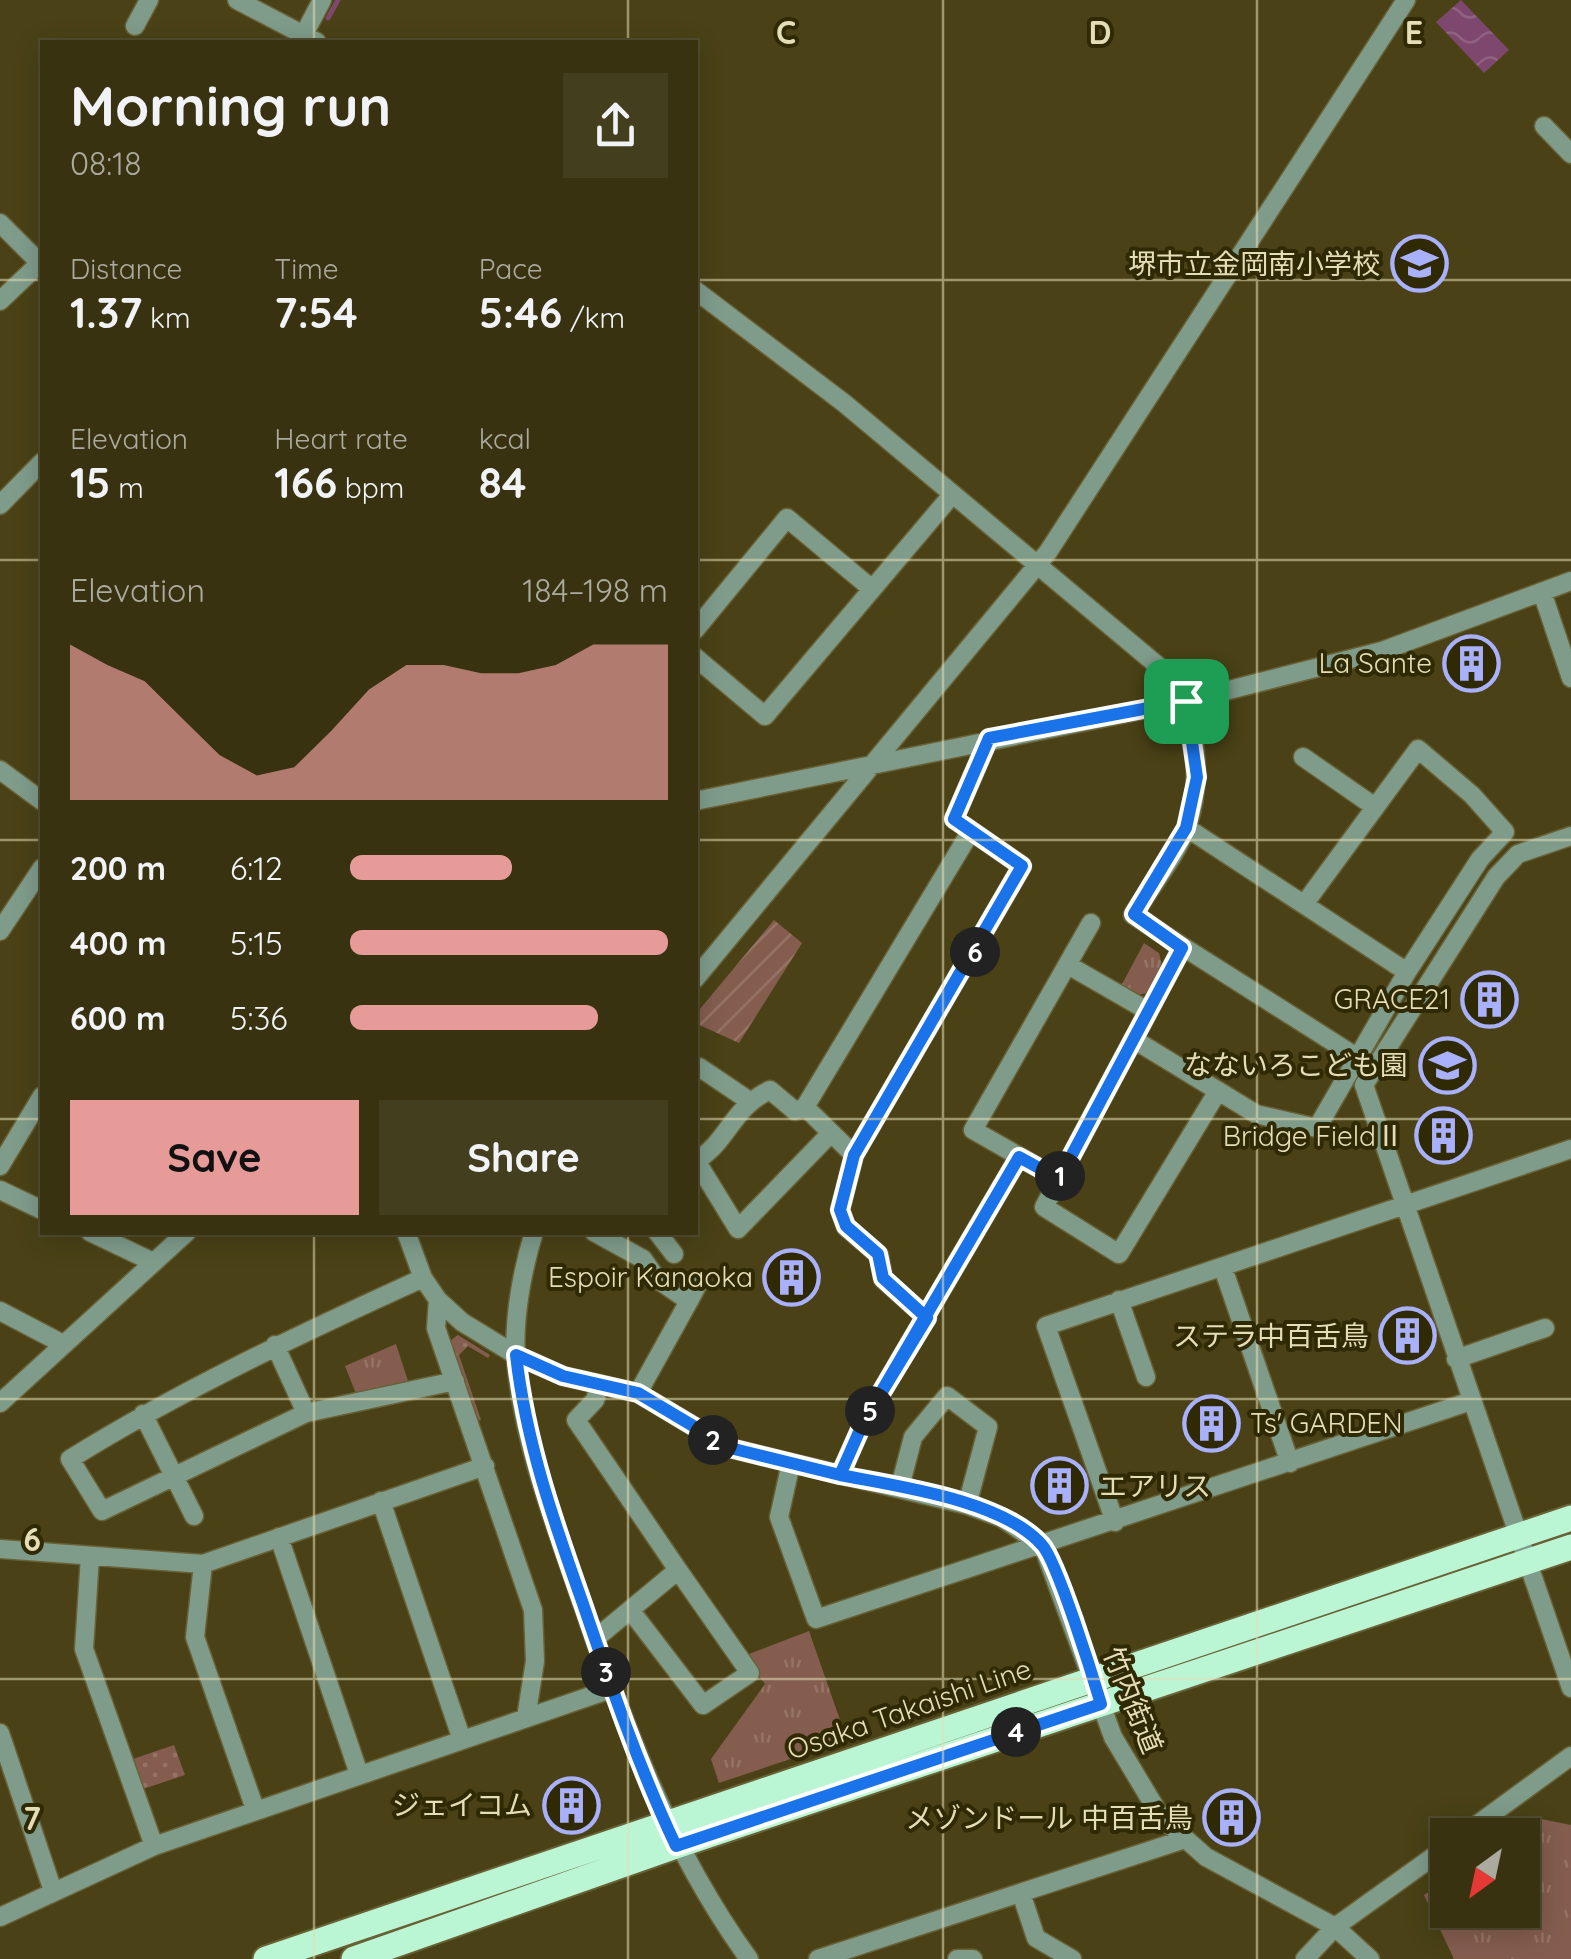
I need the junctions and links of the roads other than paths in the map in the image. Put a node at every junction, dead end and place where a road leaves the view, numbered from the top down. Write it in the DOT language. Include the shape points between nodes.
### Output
graph roads {
  1 [pos="149,0"];
  2 [pos="237,0"];
  3 [pos="322,0"];
  4 [pos="1406,0"];
  5 [pos="135,26"];
  6 [pos="307,40"];
  7 [pos="1544,126"];
  8 [pos="1571,154"];
  9 [pos="0,223"];
  10 [pos="40,263"];
  11 [pos="40,265"];
  12 [pos="698,292"];
  13 [pos="0,301"];
  14 [pos="40,464"];
  15 [pos="952,496"];
  16 [pos="0,505"];
  17 [pos="1038,567"];
  18 [pos="1571,582"];
  19 [pos="872,589"];
  20 [pos="1543,595"];
  21 [pos="698,626"];
  22 [pos="698,660"];
  23 [pos="1571,678"];
  24 [pos="1186,701"];
  25 [pos="989,738"];
  26 [pos="1303,757"];
  27 [pos="874,763"];
  28 [pos="0,770"];
  29 [pos="698,799"];
  30 [pos="40,800"];
  31 [pos="1375,807"];
  32 [pos="1186,828"];
  33 [pos="971,831"];
  34 [pos="1571,836"];
  35 [pos="40,871"];
  36 [pos="1305,903"];
  37 [pos="1091,924"];
  38 [pos="0,932"];
  39 [pos="1182,948"];
  40 [pos="1068,965"];
  41 [pos="1407,972"];
  42 [pos="698,976"];
  43 [pos="1148,1011"];
  44 [pos="1133,1039"];
  45 [pos="1355,1056"];
  46 [pos="698,1068"];
  47 [pos="1218,1090"];
  48 [pos="40,1099"];
  49 [pos="748,1100"];
  50 [pos="805,1107"];
  51 [pos="831,1134"];
  52 [pos="1571,1149"];
  53 [pos="854,1155"];
  54 [pos="1019,1157"];
  55 [pos="698,1159"];
  56 [pos="698,1163"];
  57 [pos="0,1166"];
  58 [pos="1059,1179"];
  59 [pos="0,1190"];
  60 [pos="1403,1203"];
  61 [pos="40,1209"];
  62 [pos="96,1235"];
  63 [pos="184,1235"];
  64 [pos="407,1235"];
  65 [pos="534,1235"];
  66 [pos="599,1235"];
  67 [pos="660,1235"];
  68 [pos="674,1254"];
  69 [pos="153,1262"];
  70 [pos="1223,1268"];
  71 [pos="423,1278"];
  72 [pos="699,1282"];
  73 [pos="438,1300"];
  74 [pos="1120,1300"];
  75 [pos="689,1301"];
  76 [pos="0,1311"];
  77 [pos="927,1318"];
  78 [pos="1544,1328"];
  79 [pos="63,1344"];
  80 [pos="275,1346"];
  81 [pos="516,1355"];
  82 [pos="1456,1359"];
  83 [pos="1146,1377"];
  84 [pos="455,1381"];
  85 [pos="600,1384"];
  86 [pos="638,1393"];
  87 [pos="1470,1402"];
  88 [pos="0,1403"];
  89 [pos="306,1413"];
  90 [pos="143,1414"];
  91 [pos="792,1463"];
  92 [pos="1290,1463"];
  93 [pos="486,1466"];
  94 [pos="840,1475"];
  95 [pos="174,1477"];
  96 [pos="900,1487"];
  97 [pos="382,1501"];
  98 [pos="967,1505"];
  99 [pos="194,1516"];
  100 [pos="1571,1518"];
  101 [pos="1115,1522"];
  102 [pos="1517,1536"];
  103 [pos="278,1537"];
  104 [pos="1043,1546"];
  105 [pos="1571,1548"];
  106 [pos="0,1550"];
  107 [pos="90,1556"];
  108 [pos="1526,1562"];
  109 [pos="203,1564"];
  110 [pos="678,1570"];
  111 [pos="631,1611"];
  112 [pos="595,1640"];
  113 [pos="1571,1688"];
  114 [pos="612,1689"];
  115 [pos="1098,1692"];
  116 [pos="526,1718"];
  117 [pos="0,1734"];
  118 [pos="462,1740"];
  119 [pos="1571,1756"];
  120 [pos="359,1774"];
  121 [pos="256,1809"];
  122 [pos="1485,1818"];
  123 [pos="671,1835"];
  124 [pos="1182,1840"];
  125 [pos="154,1846"];
  126 [pos="1430,1859"];
  127 [pos="53,1891"];
  128 [pos="1022,1893"];
  129 [pos="0,1916"];
  130 [pos="1335,1928"];
  131 [pos="843,1956"];
  132 [pos="266,1959"];
  133 [pos="354,1959"];
  134 [pos="749,1959"];
  135 [pos="818,1959"];
  136 [pos="958,1959"];
  137 [pos="974,1959"];
  138 [pos="1072,1959"];
  139 [pos="1305,1959"];
  140 [pos="1370,1959"];
  1 -- 5 [label="street"];
  2 -- 6 [label="street"];
  3 -- 6 [label="street"];
  4 -- 17 [label="street"];
  7 -- 8 [label="street"];
  9 -- 10 [label="street"];
  11 -- 13 [label="street"];
  12 -- 15 [label="street" via="844,402"];
  14 -- 16 [label="street"];
  15 -- 17 [label="street"];
  15 -- 19 [label="street"];
  17 -- 24 [label="street" via="1175,680"];
  17 -- 27 [label="street"];
  18 -- 20 [label="street"];
  19 -- 21 [label="street" via="787,518"];
  19 -- 22 [label="street" via="765,716"];
  20 -- 23 [label="street"];
  20 -- 24 [label="street" via="1382,652"];
  24 -- 25 [label="street"];
  24 -- 32 [label="street" via="1197,777"];
  25 -- 27 [label="street"];
  25 -- 33 [label="street" via="954,819"];
  26 -- 31 [label="street"];
  27 -- 29 [label="street"];
  27 -- 42 [label="street"];
  28 -- 30 [label="street"];
  31 -- 36 [label="street"];
  31 -- 41 [label="street" via="1418,749 1505,832"];
  32 -- 36 [label="street"];
  32 -- 39 [label="street" via="1134,914"];
  33 -- 50 [label="street"];
  33 -- 53 [label="street" via="1029,863"];
  34 -- 60 [label="street" via="1518,854 1496,877 1364,1085"];
  35 -- 38 [label="street"];
  36 -- 41 [label="street"];
  37 -- 40 [label="street"];
  39 -- 43 [label="street"];
  39 -- 45 [label="street"];
  40 -- 43 [label="street"];
  40 -- 54 [label="street" via="973,1130"];
  41 -- 45 [label="street"];
  43 -- 44 [label="street"];
  44 -- 47 [label="street"];
  44 -- 58 [label="street"];
  45 -- 47 [label="street" via="1317,1128 1256,1114"];
  46 -- 49 [label="street"];
  47 -- 58 [label="street" via="1120,1254 1044,1207"];
  48 -- 57 [label="street"];
  49 -- 50 [label="street" via="770,1090 795,1111"];
  49 -- 55 [label="street"];
  50 -- 51 [label="street"];
  51 -- 53 [label="street"];
  51 -- 56 [label="street" via="738,1229"];
  52 -- 60 [label="street"];
  53 -- 77 [label="street" via="840,1210 846,1226 878,1254 883,1278"];
  54 -- 58 [label="street"];
  54 -- 77 [label="street"];
  59 -- 61 [label="street"];
  60 -- 70 [label="street"];
  60 -- 82 [label="street"];
  62 -- 69 [label="street"];
  63 -- 69 [label="street"];
  64 -- 71 [label="street"];
  65 -- 81 [label="street"];
  66 -- 75 [label="street" via="643,1260 657,1280"];
  67 -- 68 [label="street"];
  69 -- 79 [label="street"];
  70 -- 74 [label="street"];
  70 -- 92 [label="street"];
  71 -- 73 [label="street"];
  71 -- 80 [label="street"];
  72 -- 75 [label="street"];
  73 -- 81 [label="street"];
  73 -- 84 [label="street" via="436,1328"];
  74 -- 83 [label="street"];
  74 -- 101 [label="street" via="1046,1326"];
  75 -- 86 [label="street"];
  76 -- 79 [label="street"];
  77 -- 94 [label="street" via="863,1423"];
  78 -- 82 [label="street"];
  79 -- 88 [label="street"];
  80 -- 89 [label="street"];
  80 -- 90 [label="street"];
  81 -- 85 [label="street"];
  81 -- 112 [label="street" via="528,1440"];
  82 -- 87 [label="street"];
  84 -- 89 [label="street"];
  84 -- 93 [label="street"];
  85 -- 86 [label="street"];
  85 -- 110 [label="street" via="576,1420"];
  86 -- 91 [label="street" via="730,1448"];
  87 -- 92 [label="street"];
  87 -- 102 [label="street"];
  89 -- 95 [label="street"];
  90 -- 95 [label="street"];
  90 -- 95 [label="street" via="70,1459 102,1512"];
  91 -- 94 [label="street"];
  91 -- 104 [label="street" via="779,1517 816,1620"];
  92 -- 101 [label="street"];
  93 -- 97 [label="street"];
  93 -- 116 [label="street" via="533,1610 535,1661"];
  94 -- 96 [label="street"];
  95 -- 99 [label="street"];
  96 -- 98 [label="street"];
  96 -- 98 [label="street" via="913,1437 947,1396 988,1427"];
  97 -- 103 [label="street"];
  97 -- 118 [label="street"];
  98 -- 104 [label="street" via="1002,1518"];
  100 -- 102 [label="main road, Osaka Takaishi Line"];
  101 -- 104 [label="street"];
  102 -- 108 [label="street"];
  102 -- 115 [label="main road, Osaka Takaishi Line"];
  103 -- 109 [label="street"];
  103 -- 120 [label="street"];
  104 -- 115 [label="street, 竹内街道"];
  105 -- 108 [label="main road, Osaka Takaishi Line"];
  106 -- 107 [label="street"];
  107 -- 109 [label="street"];
  107 -- 125 [label="street" via="84,1649"];
  108 -- 113 [label="street"];
  108 -- 115 [label="main road, Osaka Takaishi Line"];
  109 -- 121 [label="street" via="195,1637"];
  110 -- 111 [label="street"];
  110 -- 111 [label="street" via="750,1673 702,1705"];
  111 -- 112 [label="street"];
  112 -- 114 [label="street"];
  114 -- 116 [label="street"];
  114 -- 123 [label="street"];
  115 -- 123 [label="main road, Osaka Takaishi Line"];
  115 -- 124 [label="street, 竹内街道" via="1142,1791"];
  116 -- 118 [label="street"];
  117 -- 127 [label="street"];
  118 -- 120 [label="street"];
  119 -- 122 [label="street"];
  120 -- 121 [label="street"];
  121 -- 125 [label="street"];
  123 -- 132 [label="main road, Osaka Takaishi Line"];
  123 -- 133 [label="main road, Osaka Takaishi Line"];
  123 -- 134 [label="street"];
  124 -- 128 [label="street"];
  124 -- 130 [label="street, 竹内街道"];
  125 -- 127 [label="street"];
  126 -- 130 [label="street"];
  127 -- 129 [label="street"];
  128 -- 131 [label="street"];
  128 -- 138 [label="street" via="1036,1938"];
  130 -- 139 [label="street"];
  130 -- 140 [label="street, 竹内街道"];
  131 -- 135 [label="street"];
  136 -- 137 [label="street"];
}
